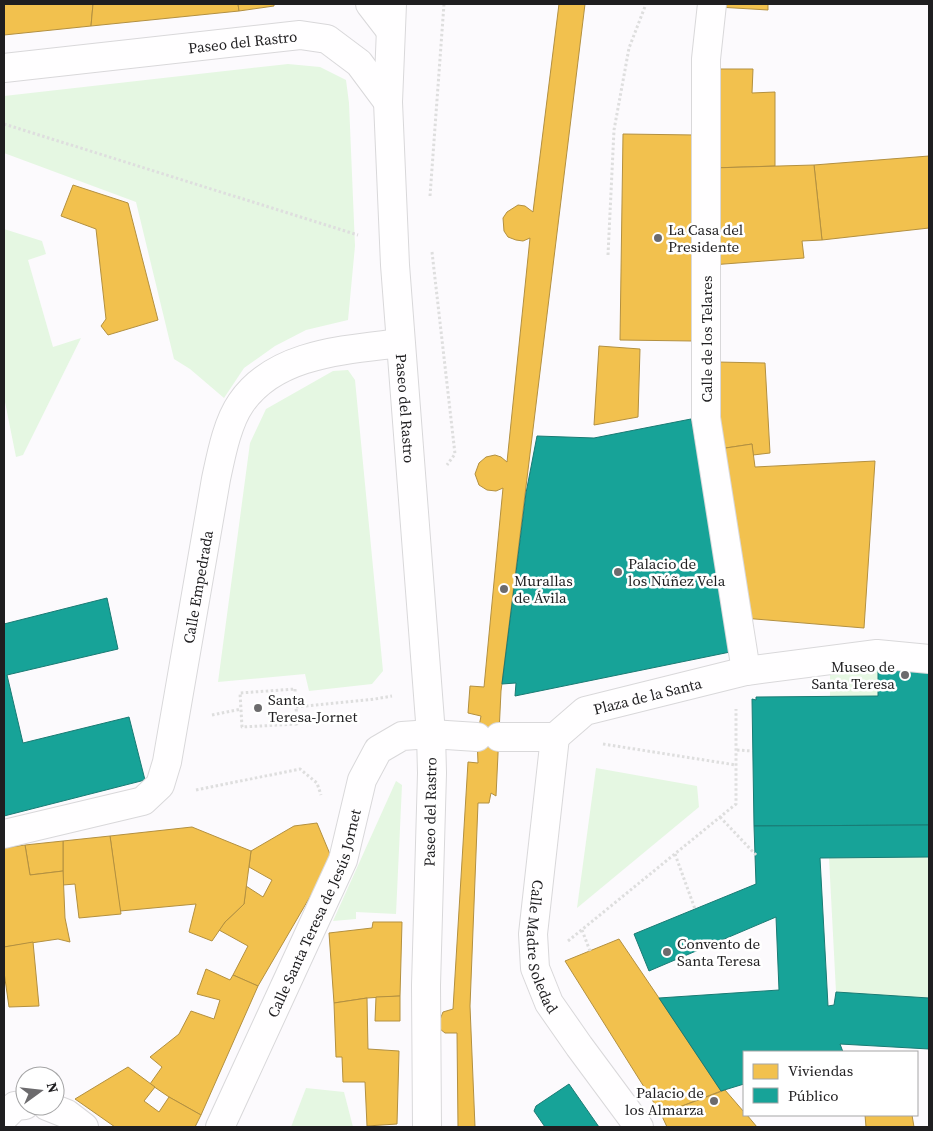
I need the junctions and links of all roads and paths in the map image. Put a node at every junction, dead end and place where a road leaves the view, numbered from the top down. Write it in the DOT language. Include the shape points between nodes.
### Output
graph roads {
  1 [pos="370,4"];
  2 [pos="392,4"];
  3 [pos="444,4"];
  4 [pos="646,4"];
  5 [pos="712,4"];
  6 [pos="390,30"];
  7 [pos="4,68"];
  8 [pos="388,102"];
  9 [pos="4,124"];
  10 [pos="430,197"];
  11 [pos="364,237"];
  12 [pos="432,246"];
  13 [pos="608,255"];
  14 [pos="400,343"];
  15 [pos="444,469"];
  16 [pos="929,659"];
  17 [pos="746,671"];
  18 [pos="428,689"];
  19 [pos="736,701"];
  20 [pos="296,707"];
  21 [pos="431,734"];
  22 [pos="555,737"];
  23 [pos="737,750"];
  24 [pos="752,751"];
  25 [pos="736,765"];
  26 [pos="323,800"];
  27 [pos="144,801"];
  28 [pos="720,817"];
  29 [pos="4,834"];
  30 [pos="674,854"];
  31 [pos="756,854"];
  32 [pos="695,908"];
  33 [pos="582,930"];
  34 [pos="590,951"];
  35 [pos="535,968"];
  36 [pos="236,1093"];
  37 [pos="15,1106"];
  38 [pos="65,1113"];
  39 [pos="4,1117"];
  40 [pos="84,1127"];
  41 [pos="220,1127"];
  42 [pos="236,1127"];
  43 [pos="426,1127"];
  44 [pos="639,1127"];
  1 -- 6 [label="street"];
  2 -- 6 [label="street"];
  3 -- 10 [label="path"];
  4 -- 13 [label="path" via="629,48 614,130"];
  5 -- 17 [label="street, Calle de los Telares" via="706,59 706,418"];
  6 -- 8 [label="street"];
  7 -- 8 [label="street, Paseo del Rastro" via="300,35 326,39 360,64"];
  8 -- 14 [label="street, Paseo del Rastro"];
  9 -- 11 [label="path"];
  12 -- 15 [label="path" via="454,454"];
  14 -- 18 [label="street, Paseo del Rastro"];
  14 -- 27 [label="street, Calle Empedrada" via="325,354 290,364 262,380 240,404 226,437 216,479 167,762 160,785"];
  16 -- 17 [label="street, Plaza de la Santa" via="877,654"];
  17 -- 22 [label="street, Plaza de la Santa" via="585,710"];
  18 -- 20 [label="path" via="375,699"];
  18 -- 21 [label="street, Paseo del Rastro"];
  19 -- 23 [label="path"];
  20 -- 20 [label="path" via="295,689 240,692 242,728 297,724"];
  21 -- 22 [label="street"];
  21 -- 36 [label="street, Calle Santa Teresa de Jesús Jornet" via="402,736 378,750 362,780 343,860"];
  21 -- 43 [label="street, Paseo del Rastro"];
  22 -- 25 [label="path"];
  22 -- 35 [label="street, Calle Madre Soledad" via="533,934"];
  23 -- 24 [label="path"];
  23 -- 25 [label="path"];
  25 -- 28 [label="path" via="736,804"];
  26 -- 27 [label="path" via="317,783 300,769"];
  27 -- 29 [label="street"];
  28 -- 30 [label="path"];
  28 -- 31 [label="path"];
  30 -- 32 [label="path"];
  30 -- 33 [label="path"];
  33 -- 34 [label="path"];
  33 -- 35 [label="path"];
  35 -- 44 [label="street, Calle Madre Soledad" via="549,1003"];
  36 -- 41 [label="street, Calle Santa Teresa de Jesús Jornet"];
  36 -- 42 [label="street"];
  37 -- 39 [label="street"];
  38 -- 40 [label="street"];
}
